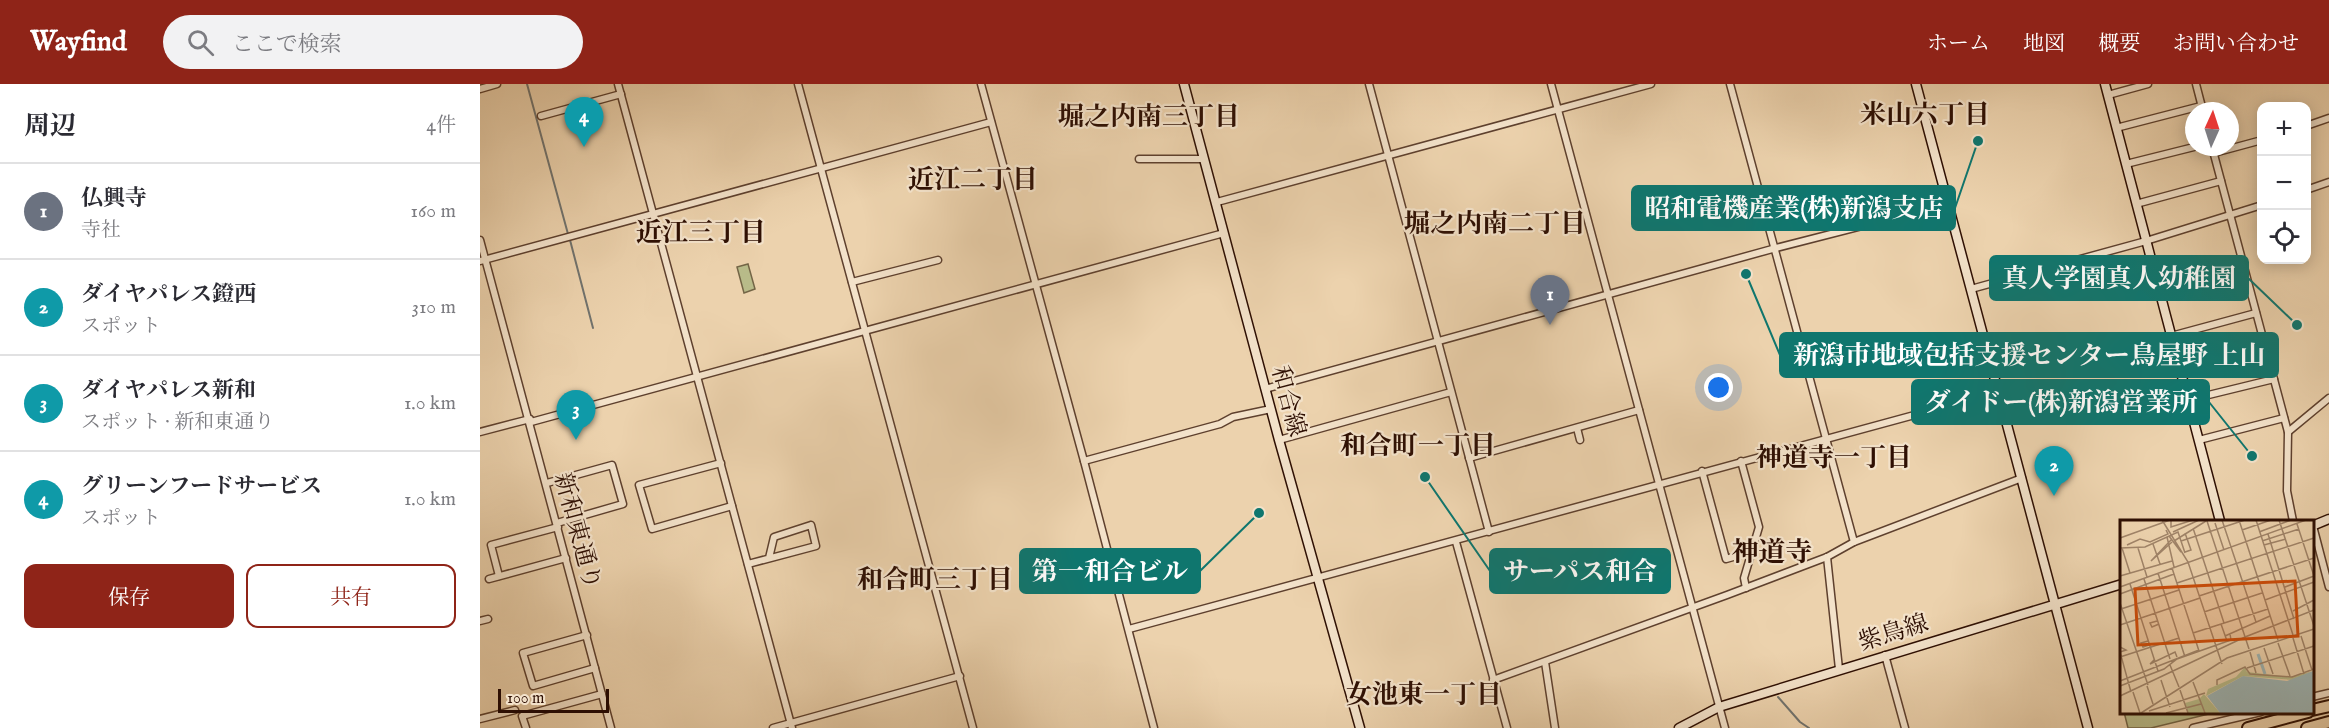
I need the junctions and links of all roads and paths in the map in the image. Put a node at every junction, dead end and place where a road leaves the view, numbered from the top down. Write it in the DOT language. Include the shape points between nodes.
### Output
graph roads {
  1 [pos="497,84"];
  2 [pos="618,84"];
  3 [pos="798,84"];
  4 [pos="981,84"];
  5 [pos="1184,84"];
  6 [pos="1368,84"];
  7 [pos="1551,84"];
  8 [pos="1651,84"];
  9 [pos="1730,84"];
  10 [pos="1916,84"];
  11 [pos="2105,84"];
  12 [pos="2148,84"];
  13 [pos="2196,84"];
  14 [pos="480,89"];
  15 [pos="621,94"];
  16 [pos="2108,95"];
  17 [pos="2200,102"];
  18 [pos="1558,109"];
  19 [pos="2185,112"];
  20 [pos="541,116"];
  21 [pos="2329,118"];
  22 [pos="990,122"];
  23 [pos="2311,125"];
  24 [pos="2116,128"];
  25 [pos="2257,141"];
  26 [pos="2239,145"];
  27 [pos="2185,149"];
  28 [pos="1388,155"];
  29 [pos="2214,156"];
  30 [pos="1139,159"];
  31 [pos="1203,159"];
  32 [pos="2126,164"];
  33 [pos="821,168"];
  34 [pos="2221,182"];
  35 [pos="2329,183"];
  36 [pos="2311,189"];
  37 [pos="1217,202"];
  38 [pos="1948,204"];
  39 [pos="2136,204"];
  40 [pos="2257,207"];
  41 [pos="652,213"];
  42 [pos="2230,216"];
  43 [pos="1224,233"];
  44 [pos="480,240"];
  45 [pos="2146,241"];
  46 [pos="1776,248"];
  47 [pos="483,260"];
  48 [pos="938,260"];
  49 [pos="852,282"];
  50 [pos="1034,284"];
  51 [pos="1971,289"];
  52 [pos="1608,294"];
  53 [pos="2256,313"];
  54 [pos="865,329"];
  55 [pos="2171,336"];
  56 [pos="1436,341"];
  57 [pos="2266,349"];
  58 [pos="2180,370"];
  59 [pos="697,376"];
  60 [pos="2274,379"];
  61 [pos="1266,389"];
  62 [pos="1451,392"];
  63 [pos="1999,392"];
  64 [pos="2329,398"];
  65 [pos="2188,400"];
  66 [pos="1271,409"];
  67 [pos="1639,410"];
  68 [pos="2284,418"];
  69 [pos="530,420"];
  70 [pos="1577,428"];
  71 [pos="480,432"];
  72 [pos="2288,432"];
  73 [pos="1279,440"];
  74 [pos="1580,440"];
  75 [pos="1826,440"];
  76 [pos="2199,440"];
  77 [pos="1469,458"];
  78 [pos="1084,461"];
  79 [pos="1741,461"];
  80 [pos="721,463"];
  81 [pos="1702,471"];
  82 [pos="2022,478"];
  83 [pos="547,483"];
  84 [pos="1658,483"];
  85 [pos="732,506"];
  86 [pos="2329,519"];
  87 [pos="2220,520"];
  88 [pos="2294,520"];
  89 [pos="558,525"];
  90 [pos="2314,526"];
  91 [pos="2314,530"];
  92 [pos="1489,532"];
  93 [pos="1456,542"];
  94 [pos="1854,542"];
  95 [pos="1751,552"];
  96 [pos="1827,556"];
  97 [pos="566,558"];
  98 [pos="769,558"];
  99 [pos="748,564"];
  100 [pos="500,576"];
  101 [pos="1318,577"];
  102 [pos="489,579"];
  103 [pos="2120,585"];
  104 [pos="2329,587"];
  105 [pos="1746,588"];
  106 [pos="2056,604"];
  107 [pos="1692,609"];
  108 [pos="488,619"];
  109 [pos="480,621"];
  110 [pos="1129,629"];
  111 [pos="587,635"];
  112 [pos="1885,655"];
  113 [pos="1545,662"];
  114 [pos="596,668"];
  115 [pos="1839,669"];
  116 [pos="960,676"];
  117 [pos="1493,680"];
  118 [pos="2329,693"];
  119 [pos="602,694"];
  120 [pos="2314,697"];
  121 [pos="2329,706"];
  122 [pos="1719,707"];
  123 [pos="514,710"];
  124 [pos="2314,710"];
  125 [pos="2253,713"];
  126 [pos="2301,713"];
  127 [pos="480,719"];
  128 [pos="2329,722"];
  129 [pos="792,726"];
  130 [pos="525,728"];
  131 [pos="611,728"];
  132 [pos="773,728"];
  133 [pos="973,728"];
  134 [pos="1154,728"];
  135 [pos="1360,728"];
  136 [pos="1507,728"];
  137 [pos="1555,728"];
  138 [pos="1679,728"];
  139 [pos="1725,728"];
  140 [pos="1905,728"];
  141 [pos="2088,728"];
  142 [pos="2193,728"];
  143 [pos="2248,728"];
  144 [pos="2307,728"];
  1 -- 14 [label="street"];
  2 -- 15 [label="street"];
  3 -- 33 [label="street"];
  4 -- 22 [label="street"];
  5 -- 31 [label="street, 和合線"];
  6 -- 28 [label="street"];
  7 -- 18 [label="street"];
  8 -- 18 [label="street"];
  9 -- 46 [label="street"];
  10 -- 38 [label="street"];
  11 -- 16 [label="street"];
  12 -- 16 [label="street"];
  13 -- 17 [label="street"];
  15 -- 20 [label="street"];
  15 -- 41 [label="street"];
  16 -- 24 [label="street"];
  18 -- 28 [label="street"];
  18 -- 52 [label="street"];
  19 -- 24 [label="street"];
  21 -- 23 [label="street"];
  22 -- 33 [label="street"];
  22 -- 50 [label="street"];
  24 -- 32 [label="street"];
  25 -- 26 [label="street"];
  27 -- 32 [label="street"];
  28 -- 37 [label="street"];
  28 -- 56 [label="street"];
  29 -- 34 [label="street"];
  30 -- 31 [label="street"];
  31 -- 37 [label="street, 和合線"];
  32 -- 39 [label="street"];
  33 -- 41 [label="street"];
  33 -- 49 [label="street"];
  34 -- 39 [label="street"];
  34 -- 42 [label="street"];
  35 -- 36 [label="street"];
  37 -- 43 [label="street, 和合線"];
  38 -- 46 [label="street"];
  38 -- 51 [label="street"];
  39 -- 45 [label="street"];
  40 -- 42 [label="street"];
  41 -- 47 [label="street"];
  41 -- 59 [label="street"];
  42 -- 45 [label="street"];
  42 -- 53 [label="street"];
  43 -- 50 [label="street"];
  43 -- 61 [label="street, 和合線"];
  44 -- 47 [label="street, 新和東通り"];
  45 -- 51 [label="street"];
  45 -- 55 [label="street"];
  46 -- 52 [label="street"];
  46 -- 75 [label="street"];
  47 -- 69 [label="street, 新和東通り"];
  48 -- 49 [label="street"];
  49 -- 54 [label="street"];
  50 -- 54 [label="street"];
  50 -- 78 [label="street"];
  51 -- 63 [label="street"];
  52 -- 56 [label="street"];
  52 -- 67 [label="street"];
  53 -- 55 [label="street"];
  53 -- 57 [label="street"];
  54 -- 59 [label="street"];
  54 -- 116 [label="street"];
  55 -- 58 [label="street"];
  56 -- 61 [label="street"];
  56 -- 62 [label="street"];
  57 -- 58 [label="street"];
  57 -- 60 [label="street"];
  58 -- 65 [label="street"];
  59 -- 69 [label="street"];
  59 -- 80 [label="street"];
  60 -- 65 [label="street"];
  60 -- 68 [label="street"];
  61 -- 66 [label="street, 和合線"];
  62 -- 73 [label="street"];
  62 -- 77 [label="street"];
  63 -- 75 [label="street"];
  63 -- 82 [label="street"];
  64 -- 72 [label="street"];
  65 -- 76 [label="street"];
  66 -- 73 [label="street, 和合線"];
  66 -- 78 [label="street"];
  67 -- 70 [label="street"];
  67 -- 84 [label="street"];
  68 -- 72 [label="street"];
  68 -- 76 [label="street"];
  69 -- 71 [label="street"];
  69 -- 83 [label="street, 新和東通り"];
  70 -- 74 [label="street"];
  70 -- 77 [label="street"];
  72 -- 88 [label="street" via="2287,491"];
  73 -- 101 [label="street, 和合線"];
  75 -- 79 [label="street"];
  75 -- 94 [label="street"];
  76 -- 87 [label="street"];
  77 -- 92 [label="street"];
  78 -- 110 [label="street"];
  79 -- 81 [label="street"];
  79 -- 95 [label="street" via="1759,527"];
  80 -- 85 [label="street"];
  80 -- 85 [label="street" via="639,485 652,529"];
  81 -- 84 [label="street"];
  81 -- 95 [label="street" via="1726,559"];
  82 -- 94 [label="street"];
  82 -- 106 [label="street"];
  83 -- 89 [label="street, 新和東通り"];
  83 -- 89 [label="street" via="612,465 623,504"];
  84 -- 92 [label="street"];
  84 -- 107 [label="street"];
  85 -- 99 [label="street"];
  86 -- 90 [label="street"];
  89 -- 97 [label="street, 新和東通り"];
  89 -- 100 [label="street" via="491,545"];
  91 -- 104 [label="street"];
  92 -- 93 [label="street"];
  93 -- 101 [label="street"];
  93 -- 117 [label="street"];
  94 -- 96 [label="street"];
  95 -- 105 [label="street" via="1744,578"];
  96 -- 105 [label="street"];
  96 -- 115 [label="street"];
  97 -- 100 [label="street"];
  97 -- 111 [label="street, 新和東通り"];
  98 -- 98 [label="street" via="816,546 811,525 774,537"];
  98 -- 99 [label="street"];
  99 -- 129 [label="street"];
  100 -- 102 [label="street"];
  101 -- 110 [label="street"];
  101 -- 135 [label="street, 和合線"];
  103 -- 106 [label="street, 紫鳥線"];
  105 -- 107 [label="street"];
  106 -- 112 [label="street, 紫鳥線"];
  106 -- 141 [label="street"];
  107 -- 113 [label="street"];
  107 -- 122 [label="street"];
  108 -- 109 [label="street"];
  110 -- 134 [label="street"];
  111 -- 114 [label="street, 新和東通り"];
  111 -- 114 [label="street" via="523,653 533,686"];
  112 -- 115 [label="street, 紫鳥線"];
  112 -- 140 [label="street"];
  113 -- 117 [label="street"];
  113 -- 137 [label="street"];
  114 -- 119 [label="street, 新和東通り"];
  115 -- 122 [label="street, 紫鳥線"];
  116 -- 129 [label="street"];
  116 -- 133 [label="street"];
  117 -- 136 [label="street"];
  118 -- 120 [label="street"];
  119 -- 130 [label="street" via="522,716"];
  119 -- 131 [label="street, 新和東通り"];
  121 -- 124 [label="highway"];
  122 -- 138 [label="street, 紫鳥線"];
  122 -- 139 [label="street"];
  123 -- 127 [label="street"];
  125 -- 142 [label="street"];
  126 -- 143 [label="highway"];
  128 -- 144 [label="highway"];
  129 -- 132 [label="street"];
}
